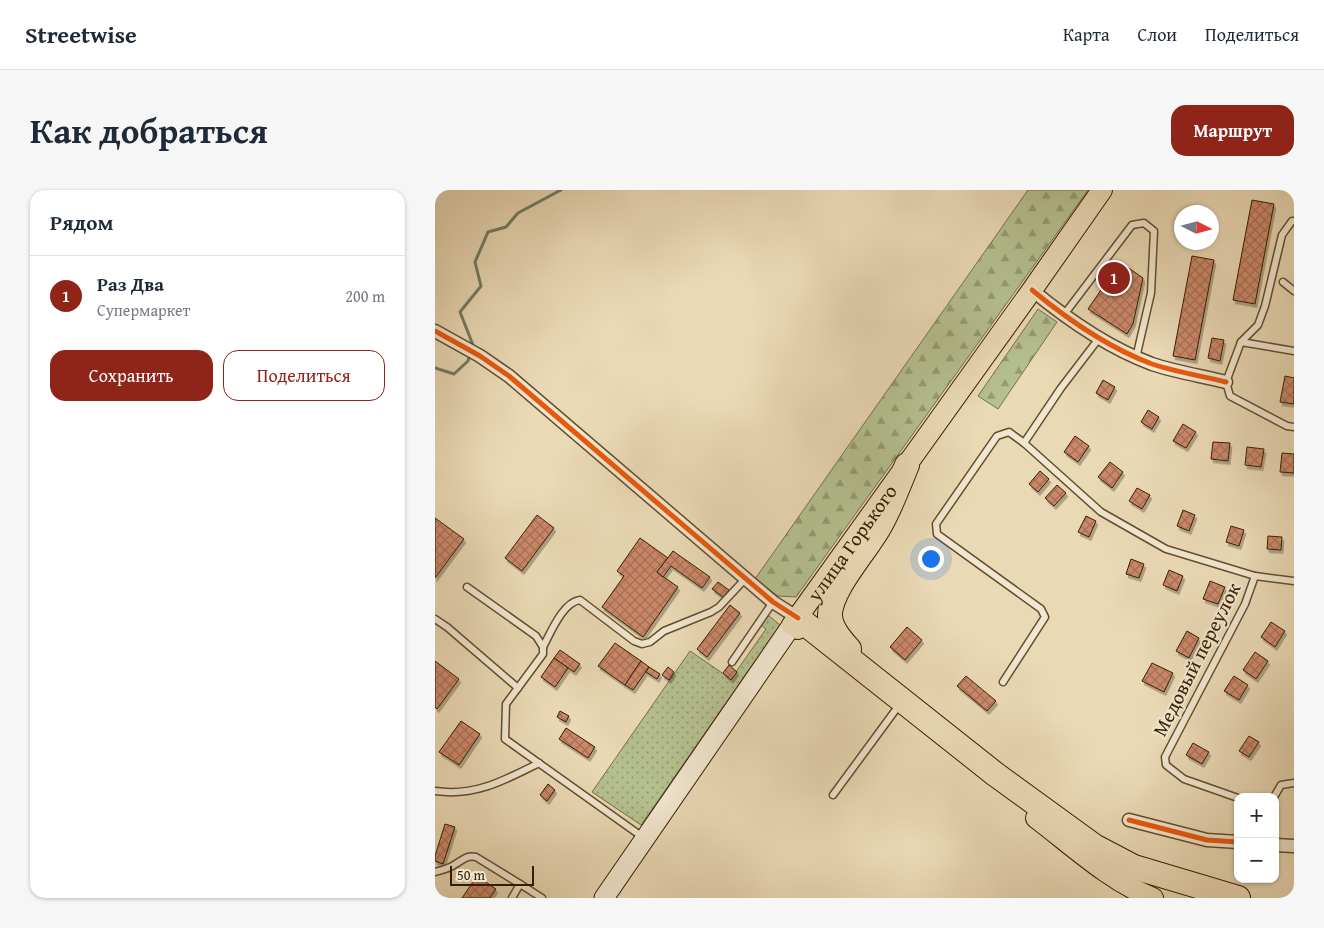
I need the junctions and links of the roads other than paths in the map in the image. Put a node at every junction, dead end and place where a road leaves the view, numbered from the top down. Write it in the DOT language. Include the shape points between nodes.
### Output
graph roads {
  1 [pos="1102,190"];
  2 [pos="1294,221"];
  3 [pos="1283,282"];
  4 [pos="1032,290"];
  5 [pos="1294,291"];
  6 [pos="1063,316"];
  7 [pos="435,331"];
  8 [pos="1100,337"];
  9 [pos="1241,342"];
  10 [pos="1294,351"];
  11 [pos="1136,358"];
  12 [pos="1226,382"];
  13 [pos="1294,427"];
  14 [pos="1024,443"];
  15 [pos="907,465"];
  16 [pos="1255,576"];
  17 [pos="746,578"];
  18 [pos="1294,581"];
  19 [pos="467,587"];
  20 [pos="773,602"];
  21 [pos="435,619"];
  22 [pos="795,621"];
  23 [pos="543,647"];
  24 [pos="732,662"];
  25 [pos="1003,682"];
  26 [pos="518,688"];
  27 [pos="897,708"];
  28 [pos="944,733"];
  29 [pos="539,763"];
  30 [pos="1294,783"];
  31 [pos="435,791"];
  32 [pos="1276,793"];
  33 [pos="833,795"];
  34 [pos="1234,797"];
  35 [pos="1129,820"];
  36 [pos="645,839"];
  37 [pos="1234,842"];
  38 [pos="1279,845"];
  39 [pos="1294,846"];
  40 [pos="435,872"];
  41 [pos="520,884"];
  42 [pos="512,898"];
  43 [pos="542,898"];
  44 [pos="604,898"];
  45 [pos="1153,898"];
  46 [pos="1238,898"];
  1 -- 4 [label="main road, улица Горького"];
  2 -- 9 [label="lane" via="1282,235 1258,325"];
  3 -- 5 [label="lane"];
  4 -- 6 [label="street"];
  4 -- 15 [label="main road, улица Горького"];
  6 -- 8 [label="street"];
  6 -- 11 [label="lane" via="1132,225 1144,223 1154,231 1151,293"];
  7 -- 17 [label="street" via="509,376"];
  8 -- 11 [label="street"];
  8 -- 14 [label="lane"];
  9 -- 10 [label="lane"];
  9 -- 12 [label="lane"];
  11 -- 12 [label="street"];
  12 -- 13 [label="lane" via="1230,396"];
  14 -- 16 [label="lane" via="1101,512 1166,550"];
  14 -- 25 [label="lane" via="1009,432 997,436 936,524 937,534 1041,610 1045,617"];
  15 -- 22 [label="main road, улица Горького"];
  15 -- 28 [label="highway" via="882,523 836,594 830,618 833,628 851,652"];
  16 -- 18 [label="lane"];
  16 -- 34 [label="lane, Медовый переулок" via="1245,604 1165,757 1166,765 1184,779"];
  17 -- 20 [label="street"];
  17 -- 23 [label="lane" via="719,607 642,644 580,600 573,601 566,606"];
  19 -- 23 [label="lane" via="537,636"];
  20 -- 22 [label="street"];
  20 -- 24 [label="lane"];
  21 -- 26 [label="lane"];
  22 -- 27 [label="main road"];
  22 -- 28 [label="highway"];
  22 -- 36 [label="main road, улица Горького"];
  23 -- 26 [label="lane" via="543,654"];
  26 -- 29 [label="lane" via="506,704 505,739"];
  27 -- 33 [label="lane"];
  27 -- 45 [label="main road" via="1088,858"];
  28 -- 46 [label="highway" via="1094,846 1134,866"];
  29 -- 31 [label="lane" via="498,783 467,792"];
  29 -- 36 [label="lane"];
  30 -- 32 [label="lane" via="1281,785"];
  35 -- 37 [label="street" via="1207,840"];
  36 -- 44 [label="main road, улица Горького"];
  38 -- 39 [label="street"];
  40 -- 41 [label="lane" via="471,856"];
  41 -- 42 [label="lane"];
  41 -- 43 [label="lane"];
}
